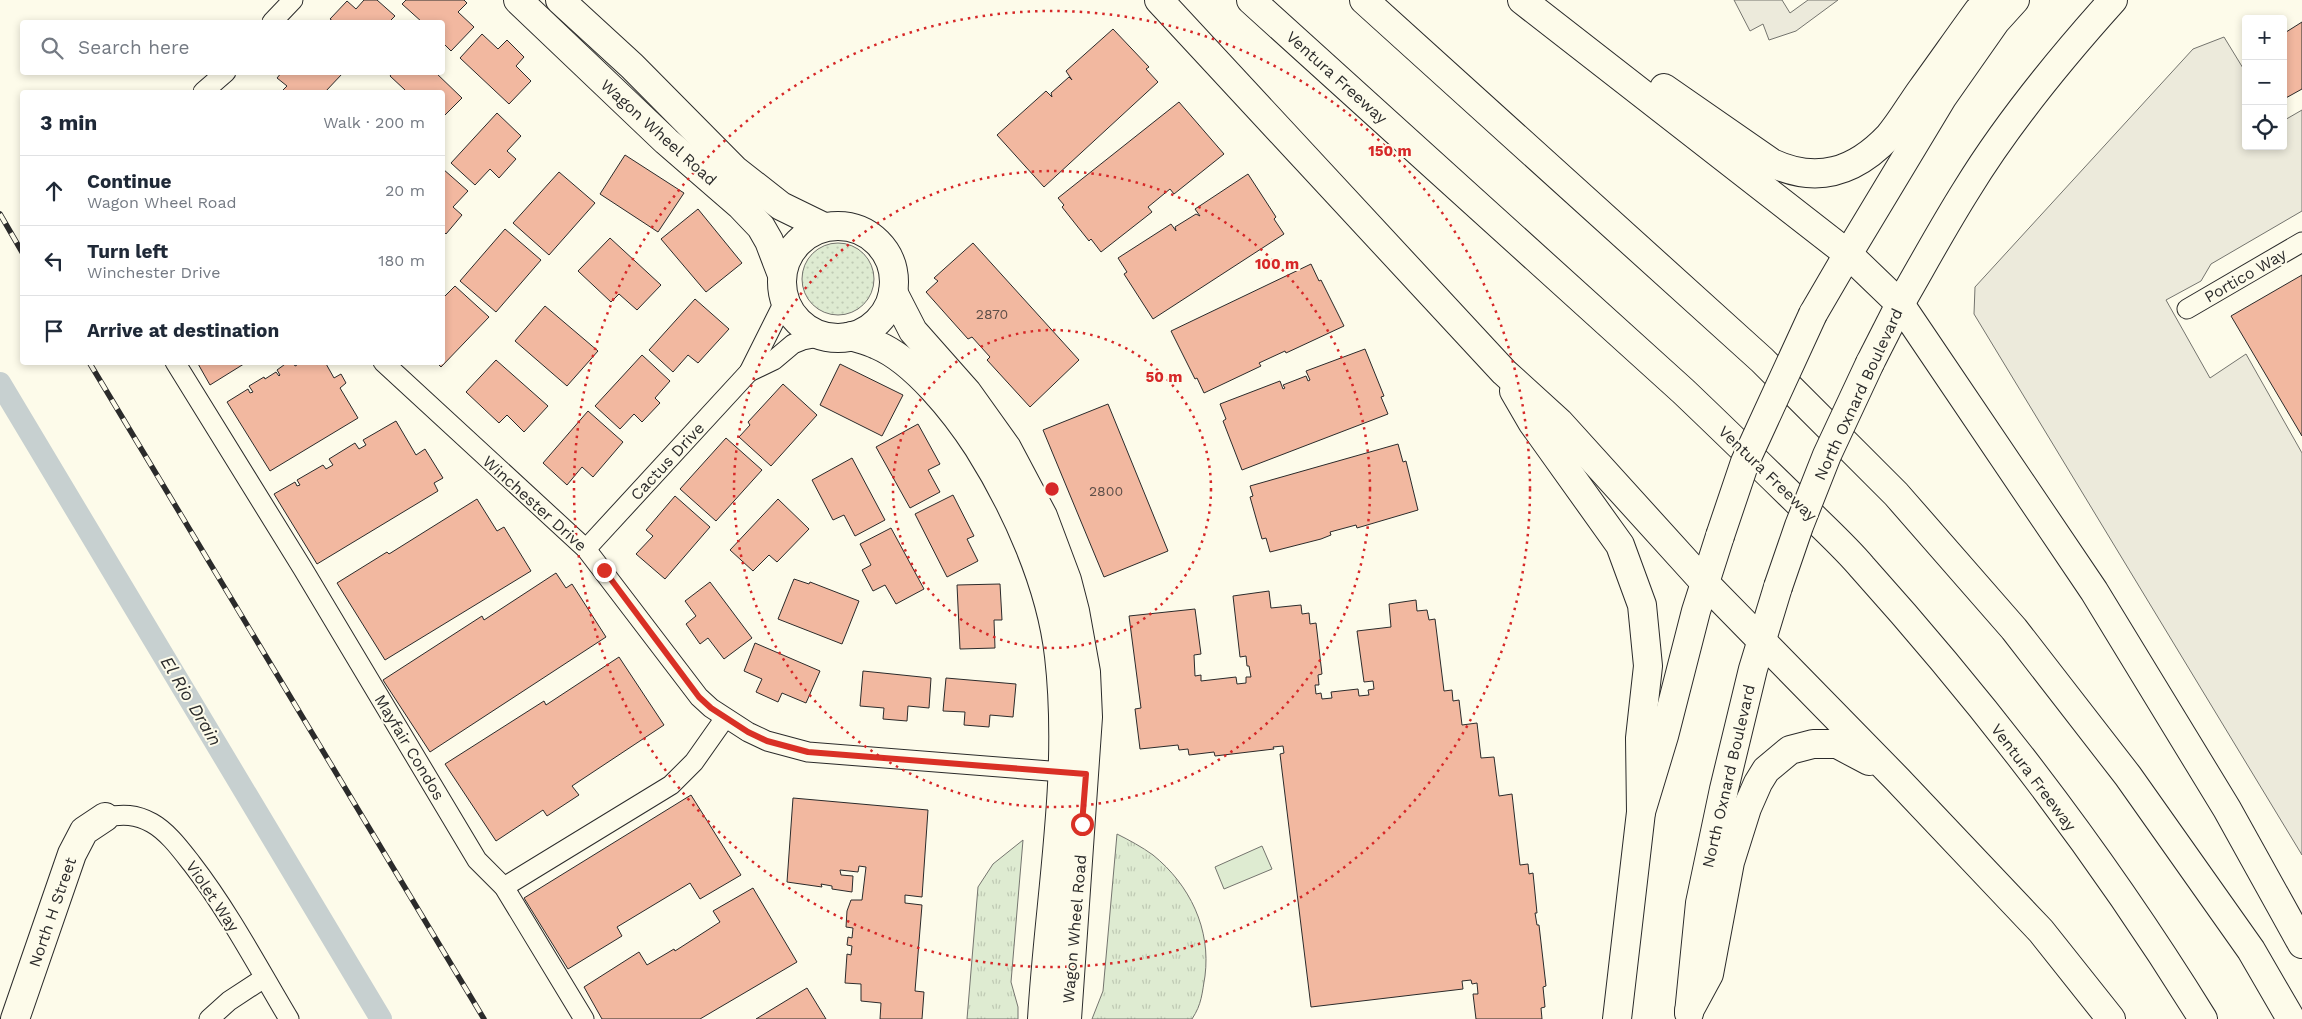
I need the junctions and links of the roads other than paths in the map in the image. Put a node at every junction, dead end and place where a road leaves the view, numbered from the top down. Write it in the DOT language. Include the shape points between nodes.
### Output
graph roads {
  1 [pos="293,0"];
  2 [pos="518,0"];
  3 [pos="560,0"];
  4 [pos="1159,0"];
  5 [pos="1251,0"];
  6 [pos="1364,0"];
  7 [pos="1522,0"];
  8 [pos="1993,0"];
  9 [pos="2015,0"];
  10 [pos="2113,0"];
  11 [pos="274,20"];
  12 [pos="1569,35"];
  13 [pos="223,75"];
  14 [pos="205,90"];
  15 [pos="824,227"];
  16 [pos="2302,242"];
  17 [pos="1848,254"];
  18 [pos="783,288"];
  19 [pos="893,292"];
  20 [pos="1900,304"];
  21 [pos="2187,309"];
  22 [pos="824,336"];
  23 [pos="852,336"];
  24 [pos="177,365"];
  25 [pos="386,365"];
  26 [pos="749,372"];
  27 [pos="1504,372"];
  28 [pos="586,549"];
  29 [pos="1706,583"];
  30 [pos="1762,639"];
  31 [pos="724,718"];
  32 [pos="1074,773"];
  33 [pos="1897,779"];
  34 [pos="1641,812"];
  35 [pos="105,817"];
  36 [pos="504,887"];
  37 [pos="2302,944"];
  38 [pos="264,978"];
  39 [pos="1688,1015"];
  40 [pos="15,1019"];
  41 [pos="209,1019"];
  42 [pos="289,1019"];
  43 [pos="584,1019"];
  44 [pos="1042,1019"];
  45 [pos="1067,1019"];
  46 [pos="1616,1019"];
  47 [pos="2111,1019"];
  48 [pos="2203,1019"];
  49 [pos="2291,1019"];
  1 -- 11 [label="street"];
  2 -- 18 [label="main road, Wagon Wheel Road" via="666,140 742,206 769,241"];
  3 -- 15 [label="main road, Wagon Wheel Road" via="632,66 735,170 781,206"];
  4 -- 27 [label="main road"];
  5 -- 48 [label="main road, Ventura Freeway" via="1690,398 1861,565 1941,658 2036,779 2173,970"];
  6 -- 49 [label="main road" via="1762,360 1896,494 2014,629 2128,776 2251,950"];
  7 -- 12 [label="main road"];
  8 -- 12 [label="main road" via="1978,11 1889,136 1856,163 1827,173 1799,172 1772,163 1625,61"];
  9 -- 17 [label="main road" via="1942,98"];
  10 -- 20 [label="main road, North Oxnard Boulevard" via="2034,92 1996,146 1967,188"];
  12 -- 17 [label="main road"];
  13 -- 14 [label="street"];
  15 -- 18 [label="main road" via="795,245 786,259"];
  15 -- 19 [label="main road" via="853,227 882,247 891,262"];
  16 -- 21 [label="street, Portico Way"];
  17 -- 20 [label="main road"];
  17 -- 29 [label="main road, bridge" via="1813,314 1746,462"];
  18 -- 22 [label="main road" via="794,316 807,328"];
  18 -- 26 [label="street, Cactus Drive"];
  19 -- 23 [label="main road" via="879,320"];
  19 -- 32 [label="main road, Wagon Wheel Road" via="913,331 967,392 1007,448 1052,539 1075,611 1084,663 1088,717"];
  20 -- 30 [label="main road, North Oxnard Boulevard, bridge" via="1827,455 1799,526"];
  20 -- 37 [label="main road" via="2094,591 2227,809"];
  22 -- 23 [label="main road"];
  22 -- 26 [label="street, Cactus Drive" via="793,344 774,360"];
  23 -- 32 [label="main road, Wagon Wheel Road" via="892,353 931,386 968,432 1012,509 1038,571 1059,654 1064,715"];
  24 -- 36 [label="street, Mayfair Condos" via="477,860"];
  25 -- 28 [label="street, Winchester Drive"];
  26 -- 28 [label="street, Cactus Drive"];
  27 -- 29 [label="main road" via="1560,422"];
  27 -- 34 [label="main road" via="1532,422 1620,545 1642,605 1648,666 1640,738"];
  28 -- 31 [label="street, Winchester Drive" via="699,697"];
  29 -- 30 [label="main road"];
  29 -- 34 [label="main road"];
  30 -- 33 [label="main road"];
  30 -- 39 [label="main road, North Oxnard Boulevard" via="1726,780 1700,903"];
  31 -- 32 [label="street, Winchester Drive" via="767,741 808,752"];
  31 -- 36 [label="street" via="694,762 671,785"];
  32 -- 44 [label="main road, Wagon Wheel Road"];
  32 -- 45 [label="main road, Wagon Wheel Road"];
  33 -- 39 [label="main road" via="1837,744 1813,744 1790,750 1766,770 1747,808 1730,862 1709,974"];
  33 -- 47 [label="main road" via="2040,931"];
  34 -- 46 [label="main road"];
  35 -- 38 [label="street, Violet Way" via="137,816 154,824 179,846 213,891"];
  35 -- 40 [label="main road, North H Street" via="84,831 72,854"];
  36 -- 43 [label="street, Mayfair Condos"];
  38 -- 41 [label="street"];
  38 -- 42 [label="street, Violet Way"];
}
